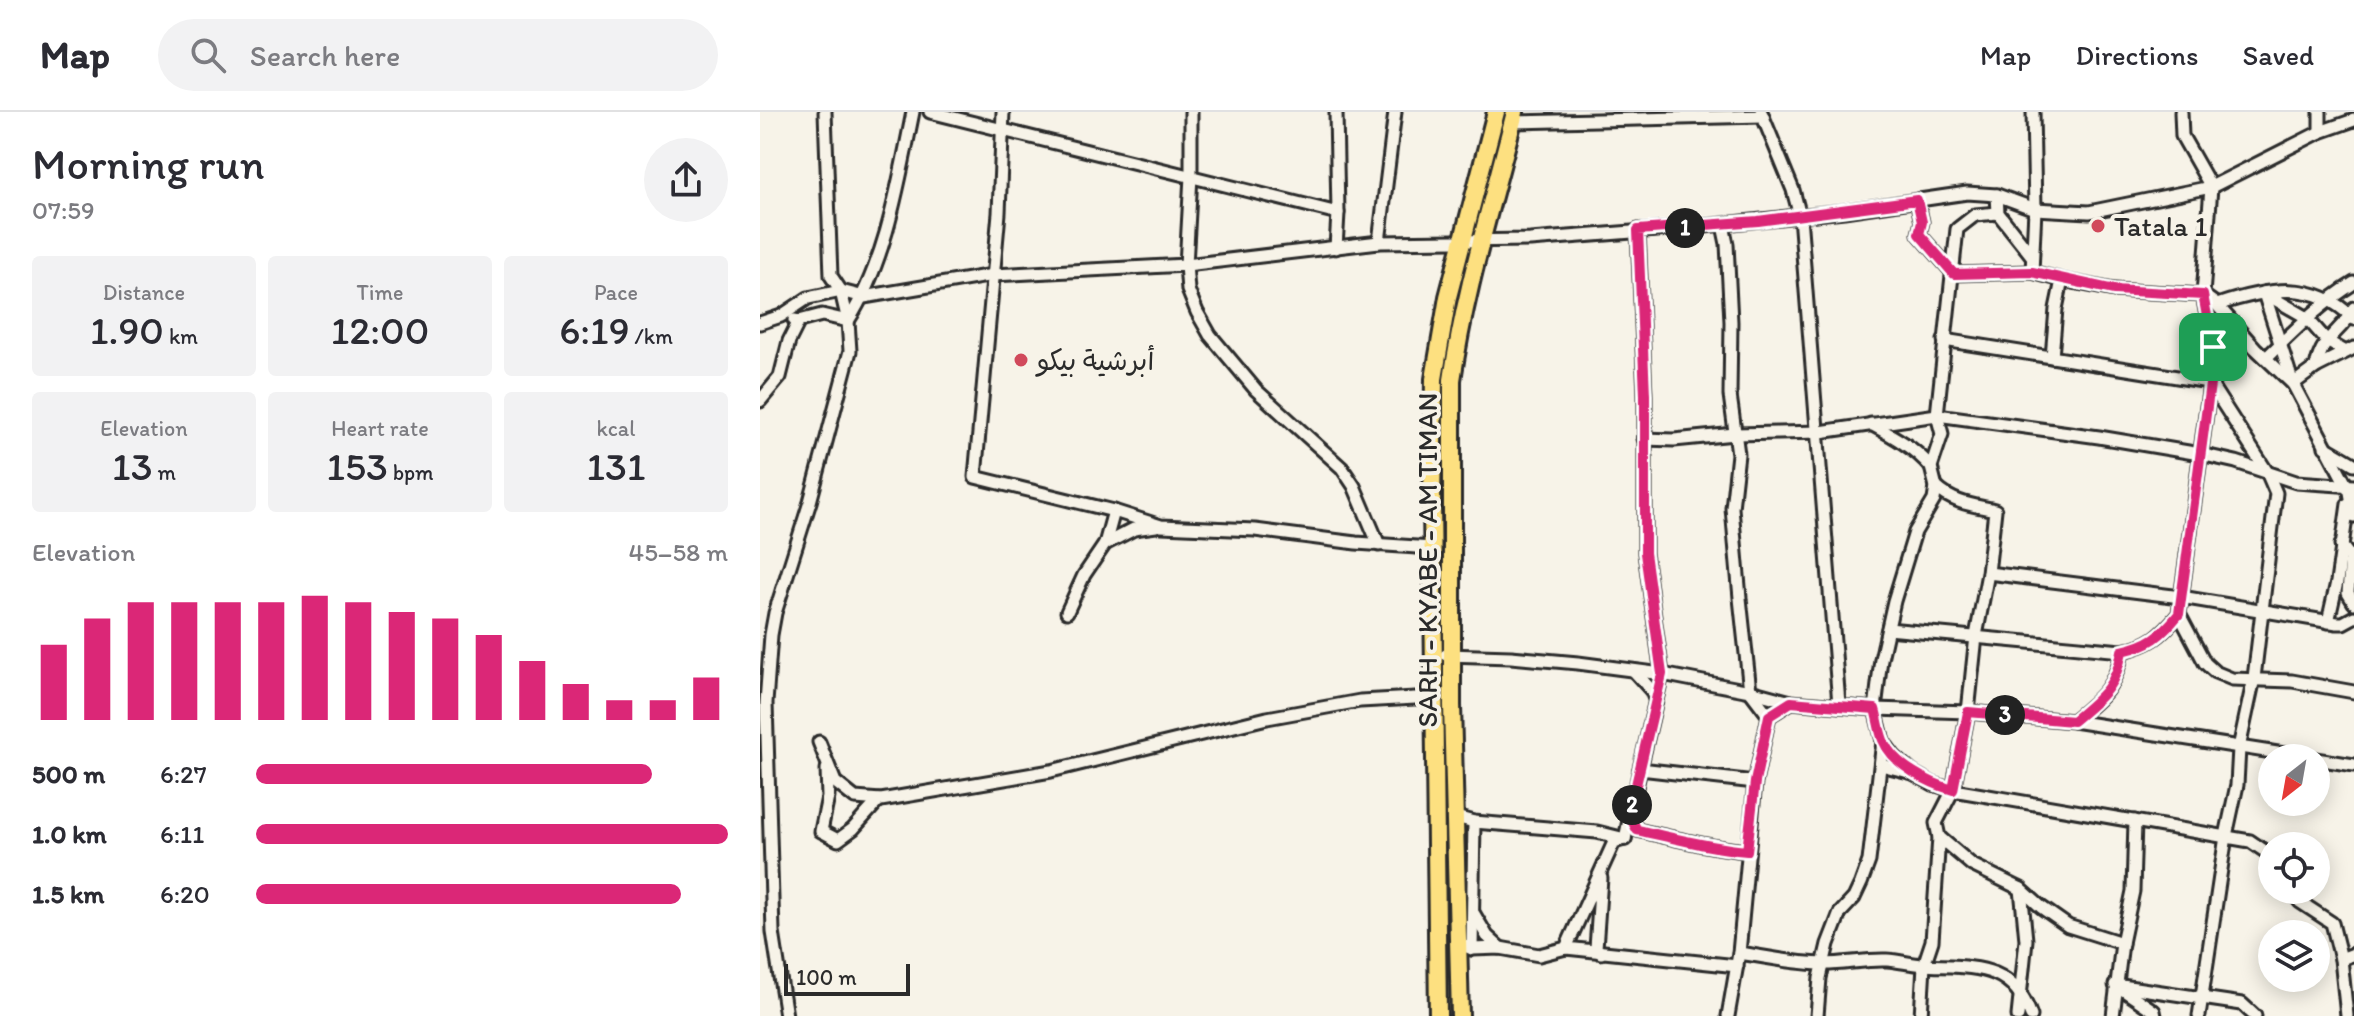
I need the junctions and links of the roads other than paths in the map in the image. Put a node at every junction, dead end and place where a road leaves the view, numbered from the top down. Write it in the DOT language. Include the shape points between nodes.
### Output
graph roads {
  1 [pos="825,112"];
  2 [pos="913,112"];
  3 [pos="930,112"];
  4 [pos="1003,112"];
  5 [pos="1191,112"];
  6 [pos="1336,112"];
  7 [pos="1395,112"];
  8 [pos="1496,112"];
  9 [pos="2033,112"];
  10 [pos="2181,112"];
  11 [pos="2320,112"];
  12 [pos="1762,114"];
  13 [pos="1514,117"];
  14 [pos="2354,120"];
  15 [pos="1002,130"];
  16 [pos="2320,132"];
  17 [pos="1191,176"];
  18 [pos="2211,187"];
  19 [pos="1967,193"];
  20 [pos="1997,195"];
  21 [pos="1917,200"];
  22 [pos="2035,209"];
  23 [pos="1338,213"];
  24 [pos="1998,213"];
  25 [pos="1975,215"];
  26 [pos="1800,216"];
  27 [pos="1723,225"];
  28 [pos="1638,230"];
  29 [pos="1462,239"];
  30 [pos="1483,241"];
  31 [pos="1379,242"];
  32 [pos="1336,248"];
  33 [pos="2032,256"];
  34 [pos="1186,265"];
  35 [pos="2032,272"];
  36 [pos="1954,274"];
  37 [pos="993,275"];
  38 [pos="2062,280"];
  39 [pos="2354,283"];
  40 [pos="841,291"];
  41 [pos="2264,293"];
  42 [pos="2203,295"];
  43 [pos="864,297"];
  44 [pos="808,298"];
  45 [pos="2328,299"];
  46 [pos="2217,305"];
  47 [pos="2353,314"];
  48 [pos="822,315"];
  49 [pos="781,316"];
  50 [pos="2306,317"];
  51 [pos="799,321"];
  52 [pos="848,321"];
  53 [pos="760,323"];
  54 [pos="1944,340"];
  55 [pos="2327,341"];
  56 [pos="2279,345"];
  57 [pos="2349,349"];
  58 [pos="2052,357"];
  59 [pos="2266,358"];
  60 [pos="2316,367"];
  61 [pos="2209,382"];
  62 [pos="2293,384"];
  63 [pos="760,401"];
  64 [pos="1937,415"];
  65 [pos="1871,424"];
  66 [pos="1820,432"];
  67 [pos="1735,434"];
  68 [pos="1644,439"];
  69 [pos="2325,447"];
  70 [pos="2200,454"];
  71 [pos="2354,464"];
  72 [pos="1931,467"];
  73 [pos="2267,472"];
  74 [pos="2290,481"];
  75 [pos="2350,488"];
  76 [pos="1940,498"];
  77 [pos="2277,499"];
  78 [pos="1114,511"];
  79 [pos="2354,516"];
  80 [pos="1161,526"];
  81 [pos="1105,544"];
  82 [pos="1379,545"];
  83 [pos="2341,545"];
  84 [pos="1432,548"];
  85 [pos="2352,560"];
  86 [pos="1988,573"];
  87 [pos="2337,582"];
  88 [pos="2181,597"];
  89 [pos="2351,598"];
  90 [pos="1067,612"];
  91 [pos="2261,612"];
  92 [pos="2179,614"];
  93 [pos="2354,617"];
  94 [pos="2328,622"];
  95 [pos="1888,629"];
  96 [pos="1976,636"];
  97 [pos="2122,651"];
  98 [pos="1452,655"];
  99 [pos="1433,656"];
  100 [pos="1634,670"];
  101 [pos="1662,674"];
  102 [pos="2254,678"];
  103 [pos="1750,691"];
  104 [pos="2354,692"];
  105 [pos="1434,697"];
  106 [pos="1791,702"];
  107 [pos="763,703"];
  108 [pos="1656,703"];
  109 [pos="1839,704"];
  110 [pos="1875,709"];
  111 [pos="1968,712"];
  112 [pos="1769,716"];
  113 [pos="2073,721"];
  114 [pos="1883,741"];
  115 [pos="819,742"];
  116 [pos="2239,748"];
  117 [pos="2258,751"];
  118 [pos="827,761"];
  119 [pos="2330,761"];
  120 [pos="1881,765"];
  121 [pos="2354,765"];
  122 [pos="1640,769"];
  123 [pos="1913,773"];
  124 [pos="1755,782"];
  125 [pos="1953,790"];
  126 [pos="879,800"];
  127 [pos="1629,815"];
  128 [pos="1456,817"];
  129 [pos="2135,821"];
  130 [pos="1474,822"];
  131 [pos="1597,832"];
  132 [pos="2226,836"];
  133 [pos="1939,837"];
  134 [pos="1625,839"];
  135 [pos="2258,846"];
  136 [pos="1747,851"];
  137 [pos="1604,859"];
  138 [pos="1601,874"];
  139 [pos="2021,889"];
  140 [pos="2303,904"];
  141 [pos="1473,912"];
  142 [pos="2122,943"];
  143 [pos="1465,946"];
  144 [pos="1500,948"];
  145 [pos="1566,948"];
  146 [pos="1601,953"];
  147 [pos="1739,953"];
  148 [pos="2354,954"];
  149 [pos="2341,959"];
  150 [pos="1822,964"];
  151 [pos="1924,965"];
  152 [pos="1737,966"];
  153 [pos="2115,985"];
  154 [pos="2019,993"];
  155 [pos="2202,997"];
  156 [pos="786,1016"];
  157 [pos="1438,1016"];
  158 [pos="1460,1016"];
  159 [pos="1728,1016"];
  160 [pos="1817,1016"];
  161 [pos="1921,1016"];
  162 [pos="2018,1016"];
  163 [pos="2031,1016"];
  164 [pos="2113,1016"];
  165 [pos="2155,1016"];
  166 [pos="2199,1016"];
  167 [pos="2255,1016"];
  168 [pos="2347,1016"];
  1 -- 40 [label="street" via="831,276"];
  2 -- 43 [label="street" via="894,202"];
  3 -- 15 [label="street"];
  4 -- 15 [label="street"];
  5 -- 17 [label="street"];
  6 -- 23 [label="street"];
  7 -- 31 [label="street"];
  8 -- 29 [label="highway, SARH - KYABE - AM TIMAN"];
  9 -- 22 [label="street"];
  10 -- 18 [label="street" via="2182,136"];
  11 -- 16 [label="street"];
  12 -- 13 [label="street"];
  12 -- 26 [label="street"];
  13 -- 30 [label="highway, SARH - KYABE - AM TIMAN"];
  14 -- 16 [label="street"];
  15 -- 17 [label="street"];
  15 -- 37 [label="street"];
  16 -- 18 [label="street"];
  17 -- 23 [label="street"];
  17 -- 34 [label="street"];
  18 -- 22 [label="street" via="2089,212"];
  18 -- 42 [label="street"];
  19 -- 20 [label="street"];
  19 -- 21 [label="street"];
  19 -- 25 [label="street"];
  20 -- 22 [label="street"];
  20 -- 24 [label="street"];
  21 -- 26 [label="street"];
  21 -- 36 [label="street" via="1919,234"];
  22 -- 33 [label="street"];
  23 -- 32 [label="street"];
  24 -- 25 [label="street"];
  24 -- 33 [label="street"];
  25 -- 36 [label="street" via="1957,229"];
  26 -- 27 [label="street"];
  26 -- 66 [label="street"];
  27 -- 28 [label="street"];
  27 -- 67 [label="street"];
  28 -- 30 [label="street"];
  28 -- 68 [label="street"];
  29 -- 30 [label="street"];
  29 -- 31 [label="street"];
  29 -- 84 [label="highway, SARH - KYABE - AM TIMAN" via="1434,379"];
  30 -- 98 [label="highway, SARH - KYABE - AM TIMAN" via="1452,380"];
  31 -- 32 [label="street"];
  32 -- 34 [label="street"];
  33 -- 35 [label="street"];
  34 -- 37 [label="street"];
  34 -- 82 [label="street" via="1188,290 1210,335 1256,390 1342,468"];
  35 -- 36 [label="street"];
  35 -- 38 [label="street"];
  36 -- 54 [label="street"];
  37 -- 43 [label="street"];
  37 -- 78 [label="street" via="975,477"];
  38 -- 42 [label="street" via="2114,290"];
  38 -- 58 [label="street"];
  39 -- 45 [label="street"];
  40 -- 43 [label="street"];
  40 -- 44 [label="street"];
  40 -- 52 [label="street"];
  41 -- 45 [label="street" via="2283,288"];
  41 -- 46 [label="street"];
  41 -- 50 [label="street"];
  41 -- 56 [label="street"];
  42 -- 46 [label="street"];
  42 -- 61 [label="street" via="2213,347"];
  43 -- 52 [label="street"];
  44 -- 48 [label="street"];
  44 -- 49 [label="street"];
  45 -- 47 [label="street"];
  45 -- 50 [label="street"];
  46 -- 59 [label="street"];
  47 -- 55 [label="street"];
  48 -- 51 [label="street"];
  48 -- 52 [label="street"];
  49 -- 51 [label="street"];
  49 -- 53 [label="street"];
  50 -- 55 [label="street"];
  50 -- 56 [label="street"];
  51 -- 63 [label="street" via="780,377"];
  52 -- 107 [label="street" via="850,351 773,624"];
  54 -- 58 [label="street"];
  54 -- 64 [label="street"];
  55 -- 57 [label="street"];
  55 -- 60 [label="street"];
  56 -- 59 [label="street"];
  56 -- 62 [label="street"];
  57 -- 60 [label="street"];
  58 -- 61 [label="street"];
  59 -- 62 [label="street"];
  60 -- 62 [label="street"];
  61 -- 70 [label="street"];
  61 -- 73 [label="street"];
  62 -- 69 [label="street"];
  64 -- 65 [label="street"];
  64 -- 70 [label="street"];
  64 -- 72 [label="street" via="1942,434"];
  65 -- 66 [label="street"];
  65 -- 72 [label="street" via="1899,439"];
  66 -- 67 [label="street"];
  66 -- 109 [label="street"];
  67 -- 68 [label="street"];
  67 -- 103 [label="street" via="1732,508"];
  68 -- 101 [label="street" via="1645,553"];
  69 -- 71 [label="street"];
  69 -- 75 [label="street"];
  70 -- 73 [label="street"];
  70 -- 88 [label="street"];
  72 -- 76 [label="street"];
  73 -- 74 [label="street"];
  73 -- 77 [label="street"];
  74 -- 75 [label="street"];
  74 -- 77 [label="street"];
  75 -- 79 [label="street"];
  75 -- 83 [label="street"];
  76 -- 86 [label="street" via="1995,510"];
  76 -- 95 [label="street" via="1915,532"];
  77 -- 91 [label="street"];
  78 -- 80 [label="street"];
  78 -- 81 [label="street"];
  80 -- 81 [label="street" via="1134,529"];
  80 -- 82 [label="street" via="1255,530"];
  81 -- 90 [label="street"];
  82 -- 84 [label="street"];
  83 -- 85 [label="street"];
  83 -- 87 [label="street"];
  84 -- 99 [label="highway, SARH - KYABE - AM TIMAN"];
  85 -- 87 [label="street"];
  85 -- 89 [label="street"];
  86 -- 88 [label="street"];
  86 -- 96 [label="street"];
  87 -- 89 [label="street"];
  87 -- 94 [label="street"];
  88 -- 91 [label="street"];
  88 -- 92 [label="street"];
  91 -- 94 [label="street"];
  91 -- 102 [label="street"];
  92 -- 97 [label="street" via="2142,647"];
  92 -- 102 [label="street" via="2215,672 2232,679"];
  93 -- 94 [label="street"];
  95 -- 96 [label="street"];
  95 -- 110 [label="street"];
  96 -- 97 [label="street"];
  96 -- 111 [label="street"];
  97 -- 113 [label="street" via="2110,686"];
  98 -- 99 [label="street"];
  98 -- 100 [label="street"];
  98 -- 128 [label="highway, SARH - KYABE - AM TIMAN"];
  99 -- 105 [label="highway, SARH - KYABE - AM TIMAN"];
  100 -- 101 [label="street"];
  100 -- 108 [label="street"];
  101 -- 103 [label="street"];
  101 -- 108 [label="street"];
  102 -- 104 [label="street"];
  102 -- 116 [label="street"];
  103 -- 106 [label="street"];
  103 -- 112 [label="street"];
  105 -- 126 [label="street" via="1360,701 1267,718 1051,771"];
  105 -- 157 [label="highway, SARH - KYABE - AM TIMAN"];
  106 -- 109 [label="street"];
  106 -- 112 [label="street"];
  107 -- 156 [label="street" via="773,932"];
  108 -- 122 [label="street"];
  109 -- 110 [label="street"];
  110 -- 111 [label="street"];
  110 -- 114 [label="street"];
  111 -- 113 [label="street"];
  111 -- 125 [label="street"];
  112 -- 124 [label="street"];
  113 -- 116 [label="street"];
  114 -- 120 [label="street"];
  114 -- 123 [label="street"];
  115 -- 118 [label="street"];
  116 -- 117 [label="street"];
  116 -- 132 [label="street"];
  118 -- 126 [label="street" via="835,782 855,798"];
  118 -- 126 [label="street" via="828,797 821,831 838,840"];
  119 -- 121 [label="street"];
  120 -- 123 [label="street"];
  120 -- 150 [label="street" via="1869,861 1854,898 1834,926"];
  122 -- 124 [label="street"];
  122 -- 127 [label="street"];
  123 -- 125 [label="street"];
  124 -- 136 [label="street"];
  125 -- 129 [label="street"];
  125 -- 133 [label="street" via="1936,823"];
  127 -- 134 [label="street"];
  127 -- 136 [label="street" via="1637,830"];
  128 -- 130 [label="street"];
  128 -- 143 [label="highway, SARH - KYABE - AM TIMAN"];
  129 -- 132 [label="street"];
  129 -- 142 [label="street" via="2133,891"];
  130 -- 131 [label="street"];
  130 -- 141 [label="street"];
  131 -- 134 [label="street"];
  131 -- 137 [label="street"];
  132 -- 135 [label="street"];
  132 -- 155 [label="street"];
  133 -- 139 [label="street" via="1972,865"];
  133 -- 151 [label="street" via="1932,941"];
  134 -- 137 [label="street" via="1614,842"];
  136 -- 147 [label="street"];
  137 -- 138 [label="street"];
  138 -- 145 [label="street"];
  138 -- 146 [label="street" via="1596,948"];
  139 -- 142 [label="street" via="2068,926"];
  139 -- 154 [label="street" via="2026,940"];
  140 -- 149 [label="street" via="2332,923"];
  141 -- 143 [label="street"];
  141 -- 144 [label="street"];
  142 -- 153 [label="street"];
  143 -- 144 [label="street"];
  143 -- 158 [label="highway, SARH - KYABE - AM TIMAN"];
  144 -- 145 [label="street" via="1539,955"];
  145 -- 146 [label="street"];
  146 -- 152 [label="street"];
  147 -- 150 [label="street"];
  147 -- 152 [label="street"];
  148 -- 149 [label="street"];
  149 -- 168 [label="street"];
  150 -- 151 [label="street" via="1885,960"];
  150 -- 160 [label="street"];
  151 -- 154 [label="street" via="1990,970"];
  151 -- 161 [label="street"];
  152 -- 159 [label="street"];
  153 -- 155 [label="street"];
  153 -- 164 [label="street"];
  153 -- 165 [label="street"];
  154 -- 162 [label="street"];
  154 -- 163 [label="street"];
  155 -- 166 [label="street"];
  155 -- 167 [label="street" via="2242,1004"];
}
